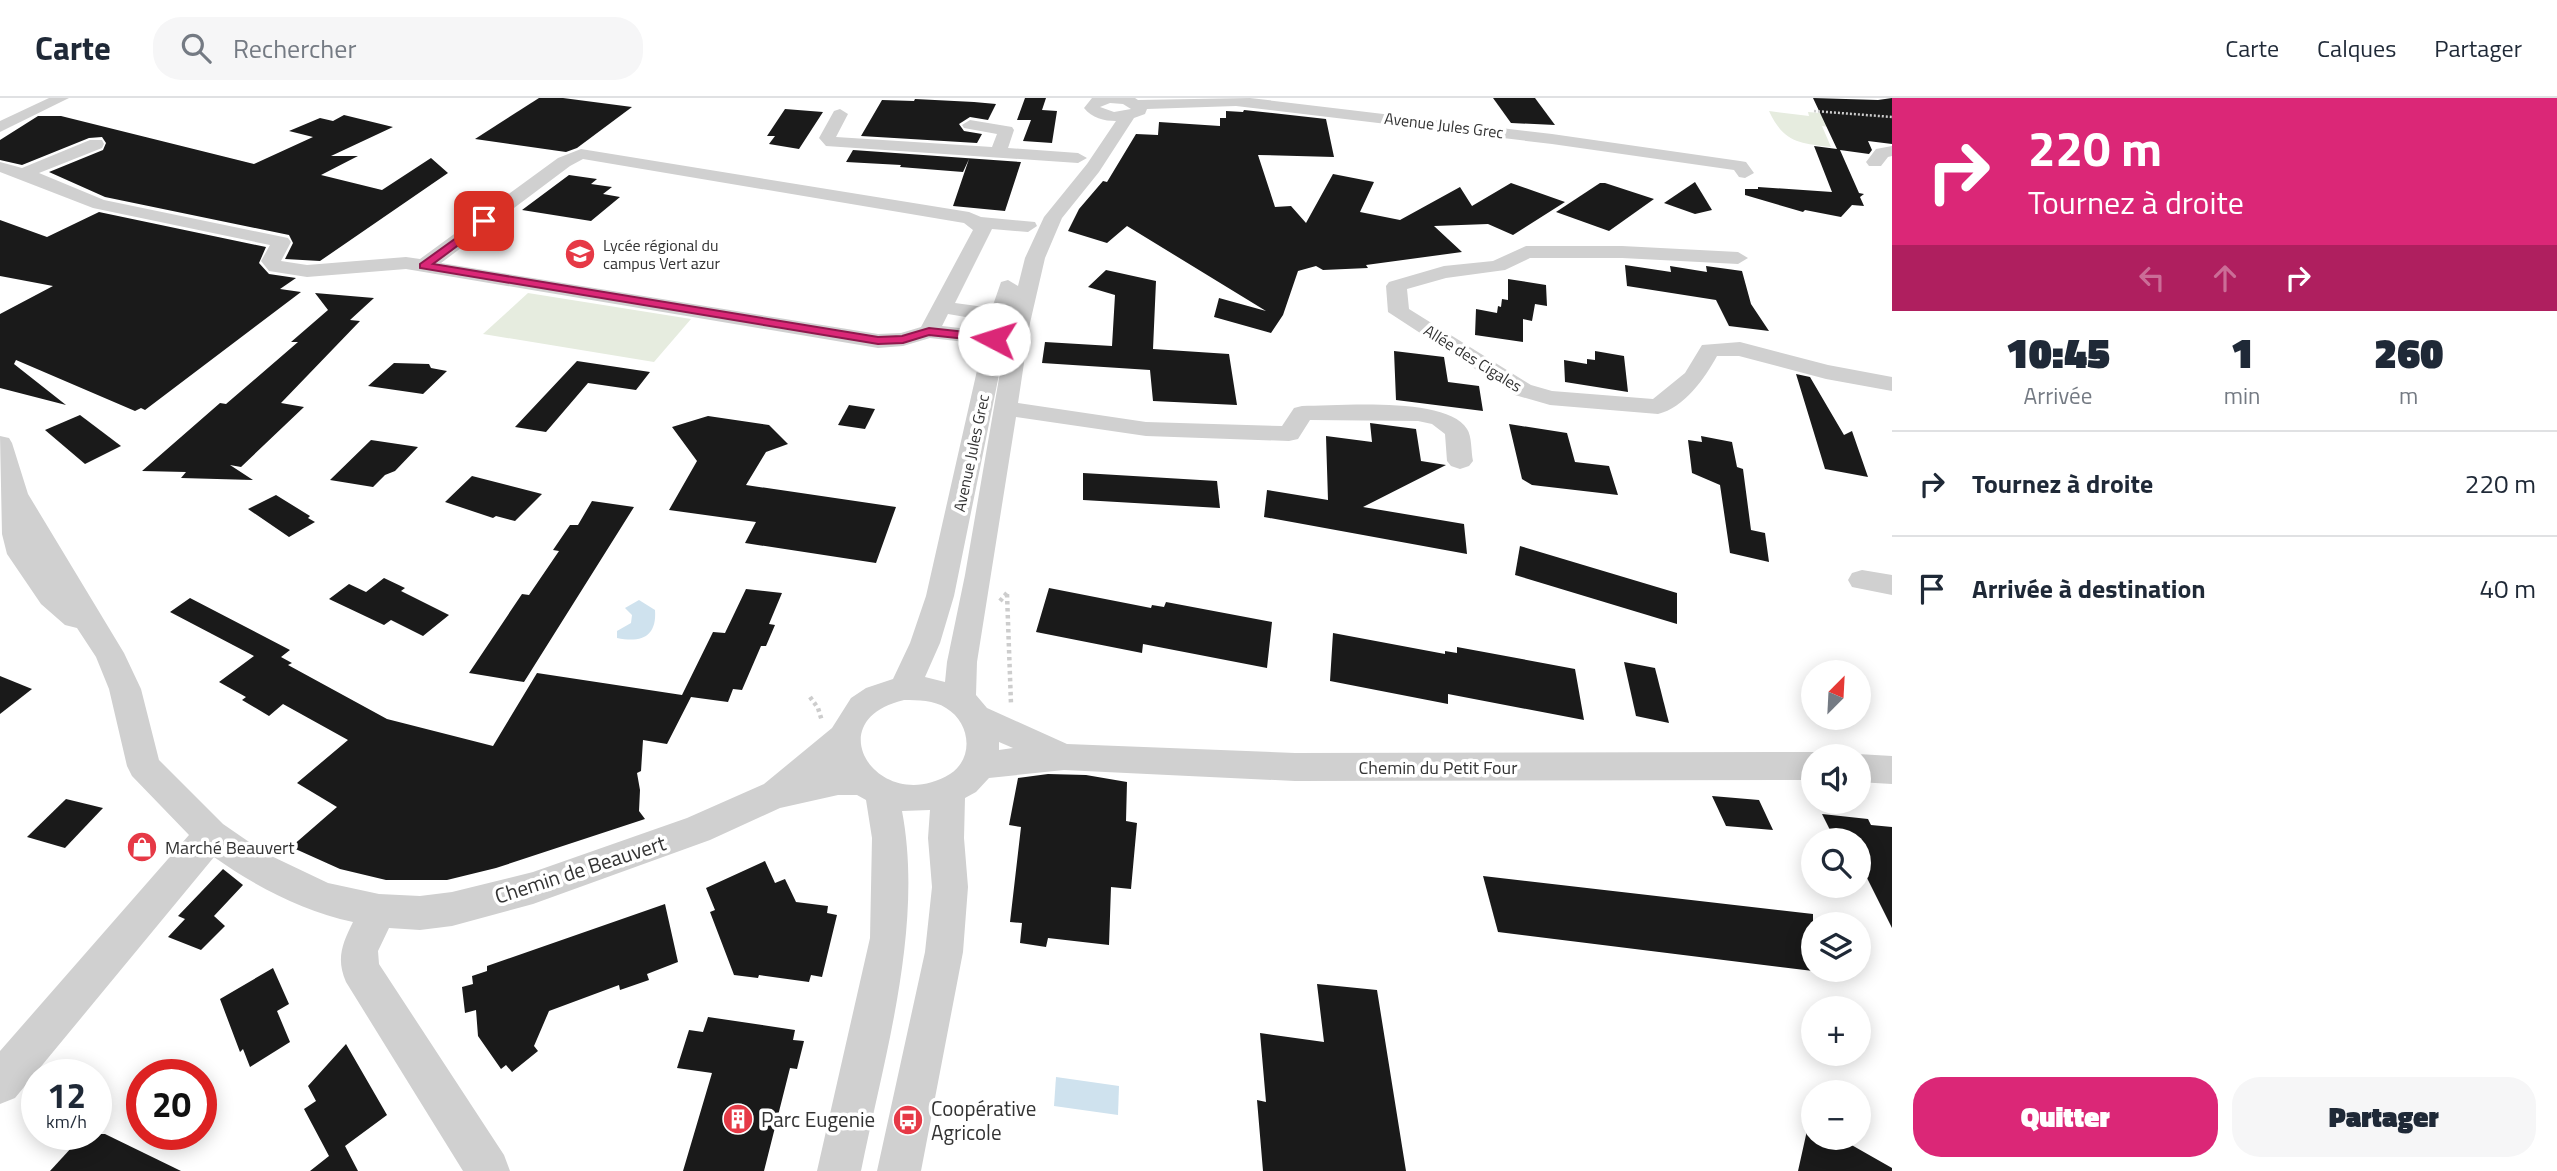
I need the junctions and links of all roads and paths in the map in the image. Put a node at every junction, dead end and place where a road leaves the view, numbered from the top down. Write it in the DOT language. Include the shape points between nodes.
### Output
graph roads {
  1 [pos="61,98"];
  2 [pos="1102,104"];
  3 [pos="1130,105"];
  4 [pos="1814,111"];
  5 [pos="0,114"];
  6 [pos="840,114"];
  7 [pos="23,116"];
  8 [pos="1892,117"];
  9 [pos="970,125"];
  10 [pos="0,127"];
  11 [pos="96,144"];
  12 [pos="1892,150"];
  13 [pos="998,153"];
  14 [pos="1078,158"];
  15 [pos="1875,162"];
  16 [pos="0,167"];
  17 [pos="24,173"];
  18 [pos="1745,173"];
  19 [pos="977,222"];
  20 [pos="1019,248"];
  21 [pos="1738,258"];
  22 [pos="424,266"];
  23 [pos="942,307"];
  24 [pos="1000,316"];
  25 [pos="929,331"];
  26 [pos="994,339"];
  27 [pos="1892,384"];
  28 [pos="1006,408"];
  29 [pos="0,443"];
  30 [pos="1460,461"];
  31 [pos="15,494"];
  32 [pos="9,548"];
  33 [pos="1862,580"];
  34 [pos="1892,585"];
  35 [pos="1007,593"];
  36 [pos="94,634"];
  37 [pos="904,688"];
  38 [pos="1011,705"];
  39 [pos="969,709"];
  40 [pos="845,736"];
  41 [pos="1064,757"];
  42 [pos="979,765"];
  43 [pos="1801,765"];
  44 [pos="1871,769"];
  45 [pos="1892,770"];
  46 [pos="871,787"];
  47 [pos="948,792"];
  48 [pos="774,795"];
  49 [pos="211,835"];
  50 [pos="379,911"];
  51 [pos="0,1083"];
  52 [pos="488,1171"];
  53 [pos="839,1171"];
  54 [pos="899,1171"];
  1 -- 7 [label="street"];
  2 -- 3 [label="street"];
  2 -- 14 [label="street, Avenue Jules Grec" via="1102,125"];
  3 -- 18 [label="street, Avenue Jules Grec" via="1236,101 1345,112 1740,166"];
  3 -- 28 [label="street, Avenue Jules Grec" via="1041,242 1019,323"];
  4 -- 8 [label="path"];
  5 -- 7 [label="street"];
  6 -- 13 [label="street" via="827,138 832,142"];
  7 -- 10 [label="street"];
  9 -- 13 [label="street" via="1006,130"];
  11 -- 17 [label="street"];
  12 -- 15 [label="street"];
  13 -- 14 [label="street"];
  14 -- 20 [label="street, Avenue Jules Grec"];
  16 -- 17 [label="street"];
  17 -- 22 [label="street" via="99,204 281,242 271,261 276,267 307,271 406,262"];
  19 -- 20 [label="street"];
  19 -- 22 [label="street" via="581,154"];
  19 -- 23 [label="street" via="983,230"];
  20 -- 24 [label="street, Avenue Jules Grec"];
  21 -- 27 [label="street, Allée des Cigales" via="1526,253 1498,266 1444,272 1396,286 1399,312 1523,390 1550,398 1658,407 1694,377 1710,350 1740,349"];
  22 -- 25 [label="street" via="878,341"];
  23 -- 24 [label="street"];
  23 -- 25 [label="street"];
  24 -- 26 [label="street, Avenue Jules Grec"];
  25 -- 26 [label="street"];
  26 -- 37 [label="street, Avenue Jules Grec" via="946,574 922,653"];
  28 -- 30 [label="street, Avenue Jules Grec" via="1146,429 1289,434 1302,413 1418,414 1440,419 1458,431"];
  28 -- 39 [label="street, Avenue Jules Grec" via="962,662"];
  29 -- 31 [label="street, Chemin de Beauvert"];
  31 -- 32 [label="street, Chemin de Beauvert"];
  31 -- 36 [label="street, Chemin de Beauvert"];
  32 -- 36 [label="street, Chemin de Beauvert" via="21,554 51,597"];
  33 -- 34 [label="street"];
  35 -- 38 [label="path"];
  36 -- 49 [label="street, Chemin de Beauvert" via="109,653 125,689 144,766"];
  37 -- 39 [label="street" via="934,690"];
  37 -- 40 [label="street" via="862,706 850,720"];
  39 -- 41 [label="street, Chemin du Petit Four"];
  39 -- 42 [label="street" via="983,733"];
  40 -- 46 [label="street" via="844,752 850,767"];
  40 -- 48 [label="street, Chemin de Beauvert"];
  41 -- 42 [label="street, Chemin du Petit Four"];
  41 -- 43 [label="street, Chemin du Petit Four" via="1295,767"];
  42 -- 47 [label="street"];
  44 -- 45 [label="street"];
  46 -- 47 [label="street" via="903,799 926,799"];
  46 -- 48 [label="street, Chemin de Beauvert" via="838,781"];
  46 -- 53 [label="street" via="890,838 889,938"];
  47 -- 54 [label="street" via="950,887 944,952"];
  48 -- 50 [label="street, Chemin de Beauvert" via="698,830 533,888 452,909"];
  49 -- 50 [label="street, Chemin de Beauvert" via="252,864 323,899"];
  49 -- 51 [label="street"];
  50 -- 52 [label="street" via="359,950 359,969"];
}
